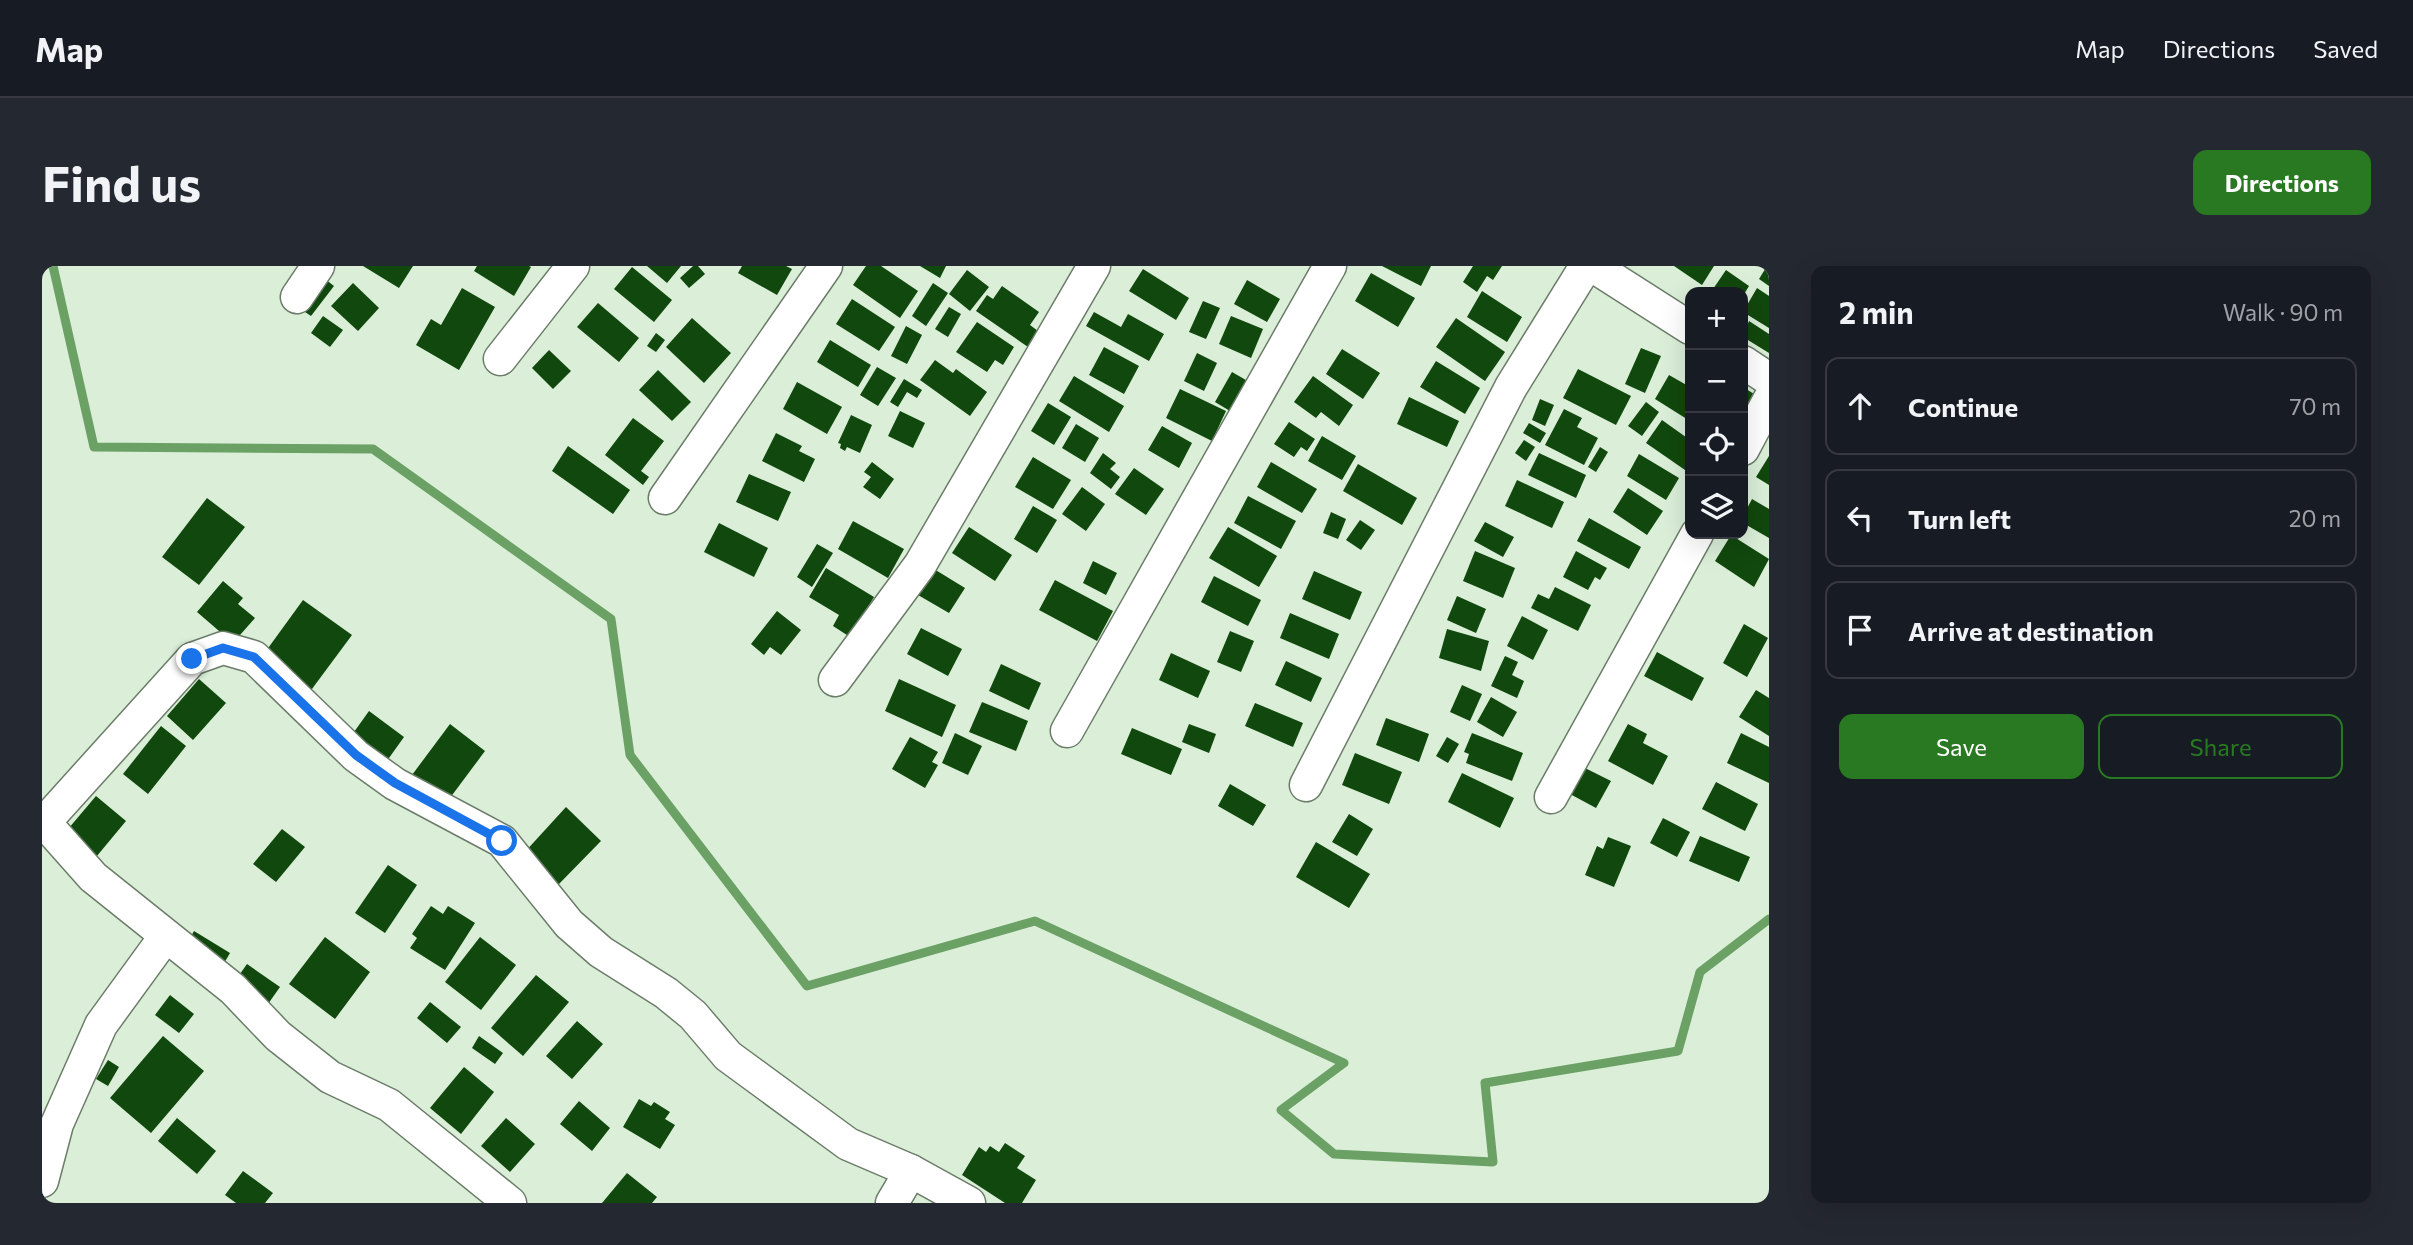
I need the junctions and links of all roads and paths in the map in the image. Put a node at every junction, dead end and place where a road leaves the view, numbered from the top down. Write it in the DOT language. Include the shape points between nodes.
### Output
graph roads {
  1 [pos="318,266"];
  2 [pos="573,266"];
  3 [pos="826,266"];
  4 [pos="1094,266"];
  5 [pos="1330,266"];
  6 [pos="1587,266"];
  7 [pos="1593,266"];
  8 [pos="298,297"];
  9 [pos="1685,325"];
  10 [pos="500,359"];
  11 [pos="1748,365"];
  12 [pos="1769,379"];
  13 [pos="1769,400"];
  14 [pos="1748,440"];
  15 [pos="665,498"];
  16 [pos="1694,539"];
  17 [pos="835,680"];
  18 [pos="1067,731"];
  19 [pos="1306,785"];
  20 [pos="1550,797"];
  21 [pos="43,824"];
  22 [pos="165,937"];
  23 [pos="911,1171"];
  24 [pos="42,1181"];
  25 [pos="510,1203"];
  26 [pos="892,1203"];
  27 [pos="969,1203"];
  1 -- 8 [label="street"];
  2 -- 10 [label="street"];
  3 -- 15 [label="street"];
  4 -- 17 [label="street" via="920,565"];
  5 -- 18 [label="street"];
  6 -- 19 [label="street" via="1511,387"];
  7 -- 9 [label="street"];
  11 -- 12 [label="street"];
  13 -- 14 [label="street"];
  16 -- 20 [label="street"];
  21 -- 22 [label="street" via="93,877"];
  21 -- 23 [label="street" via="192,659 223,648 254,657 356,755 395,783 502,841 569,924 601,953 693,1015 729,1056 848,1144"];
  22 -- 24 [label="street" via="102,1025 57,1124"];
  22 -- 25 [label="street" via="233,989 278,1036 330,1077 390,1105"];
  23 -- 26 [label="street"];
  23 -- 27 [label="street"];
}
